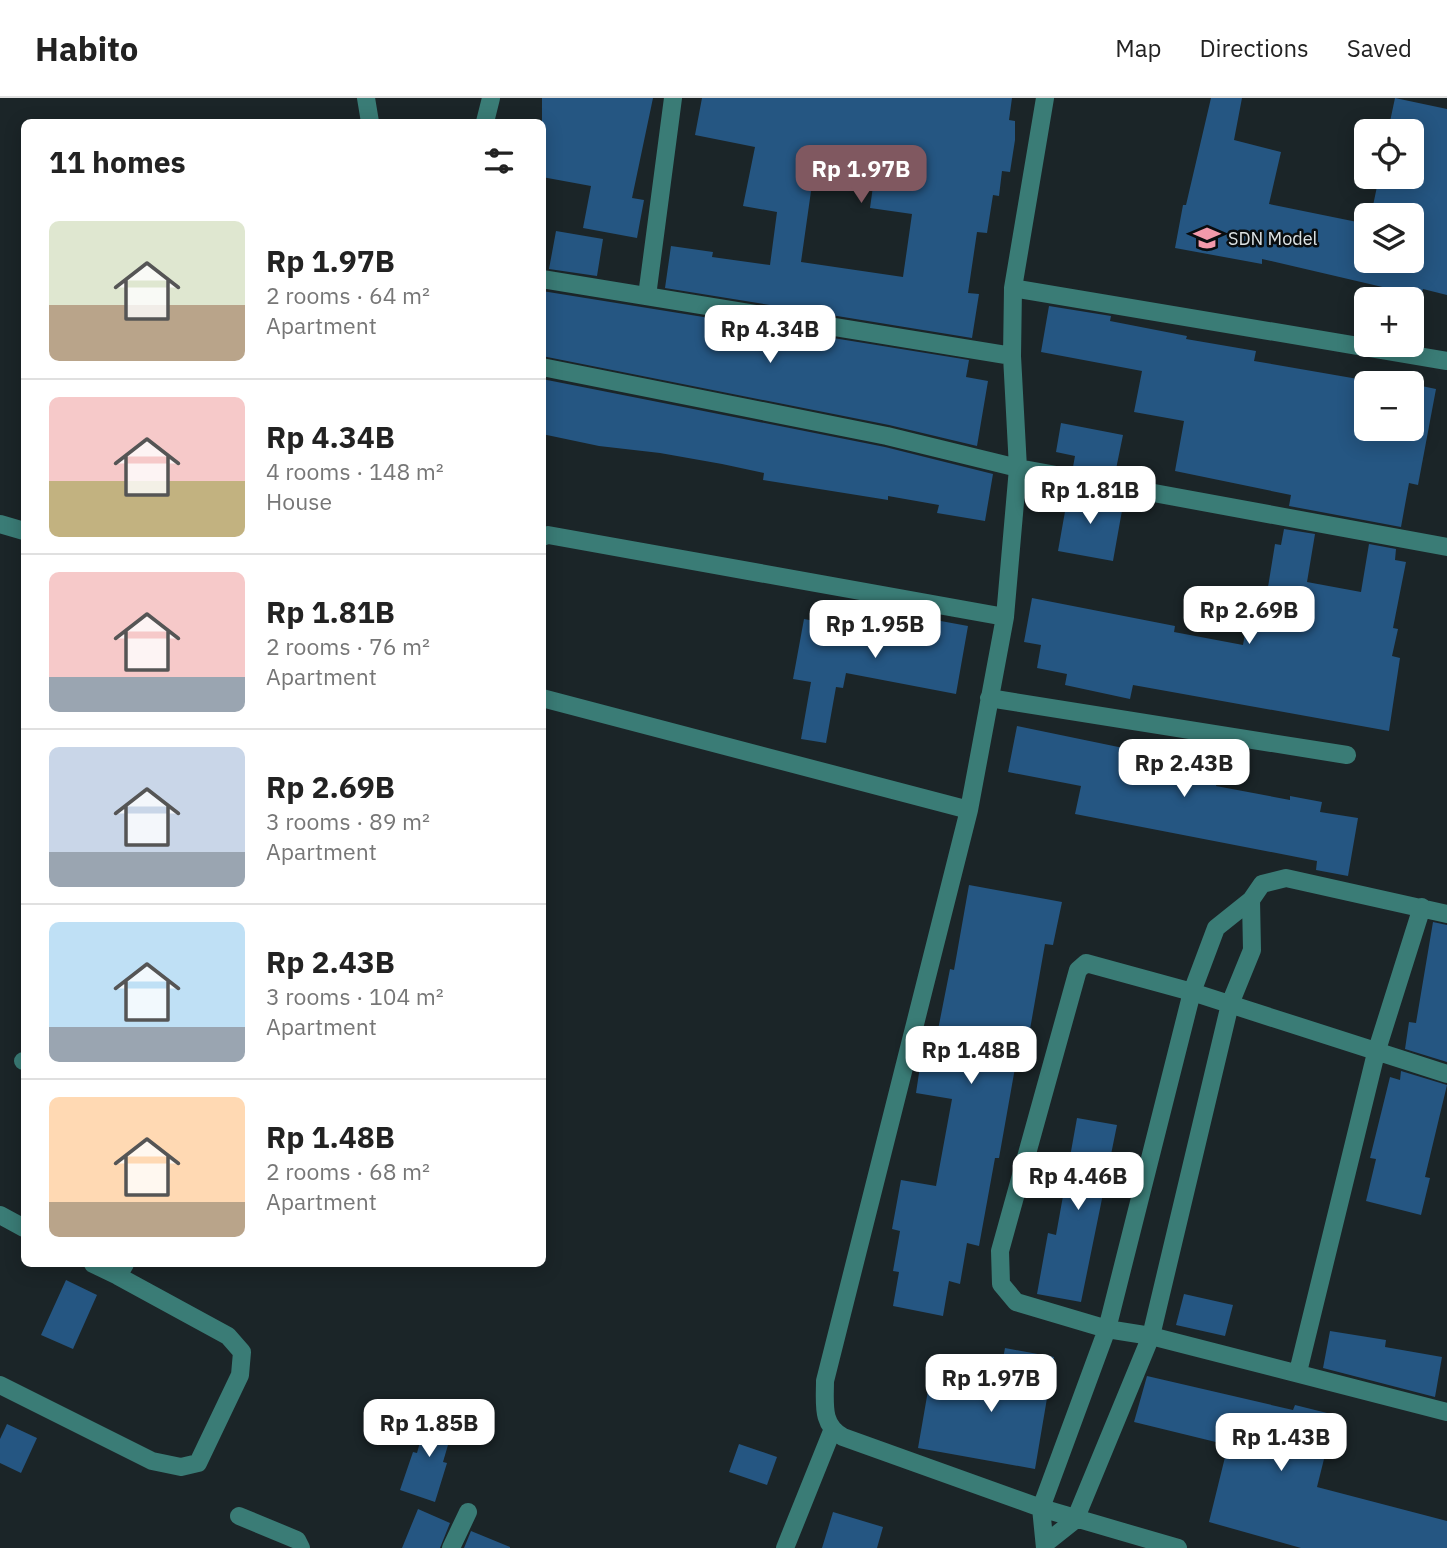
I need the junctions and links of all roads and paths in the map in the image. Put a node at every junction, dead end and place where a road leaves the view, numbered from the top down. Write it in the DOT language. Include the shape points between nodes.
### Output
graph roads {
  1 [pos="366,98"];
  2 [pos="491,98"];
  3 [pos="673,98"];
  4 [pos="1045,98"];
  5 [pos="370,119"];
  6 [pos="486,119"];
  7 [pos="546,280"];
  8 [pos="1013,288"];
  9 [pos="647,296"];
  10 [pos="1012,356"];
  11 [pos="1447,361"];
  12 [pos="546,368"];
  13 [pos="1018,468"];
  14 [pos="0,524"];
  15 [pos="21,530"];
  16 [pos="546,536"];
  17 [pos="1447,547"];
  18 [pos="1005,617"];
  19 [pos="989,698"];
  20 [pos="546,699"];
  21 [pos="1347,755"];
  22 [pos="969,810"];
  23 [pos="1251,900"];
  24 [pos="1422,907"];
  25 [pos="1447,914"];
  26 [pos="1192,992"];
  27 [pos="1230,1004"];
  28 [pos="1376,1053"];
  29 [pos="1447,1073"];
  30 [pos="0,1215"];
  31 [pos="21,1226"];
  32 [pos="121,1270"];
  33 [pos="1107,1329"];
  34 [pos="1151,1336"];
  35 [pos="1298,1372"];
  36 [pos="0,1385"];
  37 [pos="1447,1412"];
  38 [pos="832,1431"];
  39 [pos="1041,1508"];
  40 [pos="468,1512"];
  41 [pos="239,1516"];
  42 [pos="1075,1520"];
  43 [pos="1046,1546"];
  44 [pos="300,1548"];
  45 [pos="451,1548"];
  46 [pos="785,1548"];
  47 [pos="1178,1548"];
  1 -- 5 [label="street"];
  2 -- 6 [label="street"];
  3 -- 9 [label="street"];
  4 -- 8 [label="street"];
  7 -- 9 [label="street"];
  8 -- 10 [label="street"];
  8 -- 11 [label="street"];
  9 -- 10 [label="street"];
  10 -- 13 [label="street"];
  12 -- 13 [label="street"];
  13 -- 17 [label="street"];
  13 -- 18 [label="street"];
  14 -- 15 [label="street"];
  16 -- 18 [label="street"];
  18 -- 19 [label="street"];
  19 -- 21 [label="street"];
  19 -- 22 [label="street"];
  20 -- 22 [label="street"];
  22 -- 38 [label="street" via="825,1381 825,1415"];
  23 -- 24 [label="street" via="1262,884 1286,878"];
  23 -- 26 [label="street" via="1216,928"];
  23 -- 27 [label="street" via="1252,950"];
  24 -- 25 [label="street"];
  24 -- 28 [label="street"];
  26 -- 27 [label="street"];
  26 -- 33 [label="street"];
  26 -- 33 [label="street" via="1102,966 1086,963 1078,970 1000,1251 1001,1284 1016,1302"];
  27 -- 28 [label="street"];
  27 -- 34 [label="street"];
  28 -- 29 [label="street"];
  28 -- 35 [label="street"];
  30 -- 31 [label="street"];
  32 -- 36 [label="street" via="228,1336 242,1352 240,1375 198,1463 181,1467 152,1461"];
  33 -- 34 [label="street"];
  33 -- 39 [label="street"];
  34 -- 35 [label="street"];
  34 -- 42 [label="street"];
  35 -- 37 [label="street"];
  38 -- 39 [label="street"];
  38 -- 46 [label="street"];
  39 -- 42 [label="street"];
  39 -- 43 [label="street"];
  40 -- 45 [label="street"];
  41 -- 44 [label="street" via="297,1540"];
  42 -- 43 [label="street"];
  42 -- 47 [label="street"];
}
